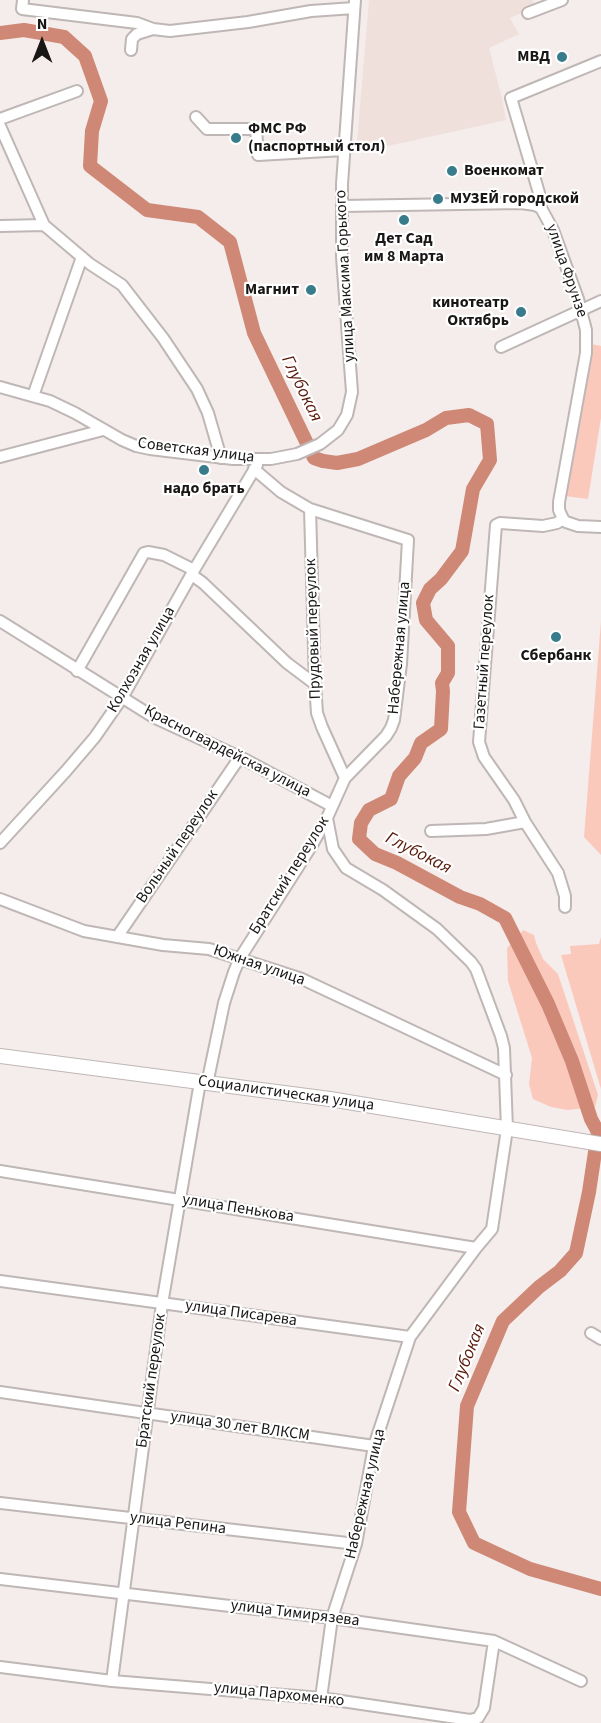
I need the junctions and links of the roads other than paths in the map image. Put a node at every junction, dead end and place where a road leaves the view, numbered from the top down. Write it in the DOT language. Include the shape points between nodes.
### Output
graph roads {
  1 [pos="562,0"];
  2 [pos="22,4"];
  3 [pos="355,4"];
  4 [pos="528,13"];
  5 [pos="153,29"];
  6 [pos="131,50"];
  7 [pos="601,61"];
  8 [pos="77,91"];
  9 [pos="196,117"];
  10 [pos="0,119"];
  11 [pos="0,126"];
  12 [pos="344,150"];
  13 [pos="342,206"];
  14 [pos="541,208"];
  15 [pos="44,225"];
  16 [pos="0,226"];
  17 [pos="82,257"];
  18 [pos="601,301"];
  19 [pos="581,309"];
  20 [pos="501,347"];
  21 [pos="0,387"];
  22 [pos="33,396"];
  23 [pos="103,430"];
  24 [pos="297,454"];
  25 [pos="0,457"];
  26 [pos="221,458"];
  27 [pos="257,464"];
  28 [pos="310,509"];
  29 [pos="563,519"];
  30 [pos="601,527"];
  31 [pos="193,572"];
  32 [pos="0,621"];
  33 [pos="77,670"];
  34 [pos="315,684"];
  35 [pos="122,698"];
  36 [pos="240,757"];
  37 [pos="345,778"];
  38 [pos="332,806"];
  39 [pos="327,818"];
  40 [pos="525,822"];
  41 [pos="430,831"];
  42 [pos="0,843"];
  43 [pos="0,898"];
  44 [pos="565,907"];
  45 [pos="117,937"];
  46 [pos="240,958"];
  47 [pos="0,1056"];
  48 [pos="506,1075"];
  49 [pos="204,1083"];
  50 [pos="507,1129"];
  51 [pos="601,1144"];
  52 [pos="0,1171"];
  53 [pos="180,1200"];
  54 [pos="476,1248"];
  55 [pos="0,1281"];
  56 [pos="162,1304"];
  57 [pos="591,1333"];
  58 [pos="410,1337"];
  59 [pos="601,1339"];
  60 [pos="0,1392"];
  61 [pos="148,1414"];
  62 [pos="374,1446"];
  63 [pos="0,1503"];
  64 [pos="134,1519"];
  65 [pos="356,1544"];
  66 [pos="0,1579"];
  67 [pos="124,1593"];
  68 [pos="332,1618"];
  69 [pos="494,1641"];
  70 [pos="0,1667"];
  71 [pos="112,1681"];
  72 [pos="581,1681"];
  73 [pos="321,1698"];
  1 -- 4 [label="street"];
  2 -- 5 [label="street"];
  3 -- 5 [label="street" via="248,22 170,31"];
  3 -- 12 [label="street, улица Максима Горького"];
  5 -- 6 [label="street" via="137,34"];
  7 -- 14 [label="street, улица Фрунзе" via="511,98"];
  8 -- 10 [label="street"];
  9 -- 12 [label="street" via="207,129 256,129 258,155"];
  11 -- 15 [label="street"];
  12 -- 13 [label="street, улица Максима Горького"];
  13 -- 14 [label="street" via="521,202"];
  13 -- 24 [label="street, улица Максима Горького" via="352,392 347,415 338,430"];
  14 -- 19 [label="street, улица Фрунзе" via="553,230"];
  15 -- 16 [label="street"];
  15 -- 17 [label="street"];
  17 -- 22 [label="street"];
  17 -- 26 [label="street" via="122,285 163,338 197,390"];
  18 -- 19 [label="street"];
  19 -- 20 [label="street"];
  19 -- 29 [label="street, улица Фрунзе" via="586,353 559,502"];
  21 -- 22 [label="street, Советская улица"];
  22 -- 23 [label="street, Советская улица" via="67,409"];
  23 -- 25 [label="street"];
  23 -- 26 [label="street, Советская улица" via="136,446"];
  24 -- 27 [label="street, Советская улица"];
  26 -- 27 [label="street, Советская улица"];
  27 -- 28 [label="street" via="281,492"];
  27 -- 31 [label="street, Колхозная улица"];
  28 -- 34 [label="street, Прудовый переулок"];
  28 -- 37 [label="street, Набережная улица" via="408,540 394,720 386,736"];
  29 -- 30 [label="street" via="578,526"];
  29 -- 40 [label="street, Газетный переулок" via="543,526 496,525 479,742 484,757"];
  31 -- 33 [label="street" via="164,555 144,553"];
  31 -- 34 [label="street" via="280,657"];
  31 -- 35 [label="street, Колхозная улица"];
  32 -- 33 [label="street, Красногвардейская улица"];
  33 -- 35 [label="street, Красногвардейская улица"];
  34 -- 37 [label="street, Прудовый переулок" via="317,713"];
  35 -- 36 [label="street, Красногвардейская улица" via="155,718"];
  35 -- 42 [label="street, Колхозная улица" via="95,737"];
  36 -- 38 [label="street, Красногвардейская улица"];
  36 -- 45 [label="street, Вольный переулок"];
  37 -- 38 [label="street, Набережная улица"];
  38 -- 39 [label="street, Братский переулок"];
  39 -- 46 [label="street, Братский переулок"];
  39 -- 48 [label="street, Набережная улица" via="333,849 346,868 437,929 476,969 501,1036"];
  40 -- 41 [label="street" via="486,829"];
  40 -- 44 [label="street, Газетный переулок" via="558,873"];
  43 -- 45 [label="street, Южная улица" via="84,931"];
  45 -- 46 [label="street, Южная улица" via="209,949"];
  46 -- 48 [label="street, Южная улица" via="302,979"];
  46 -- 49 [label="street, Братский переулок" via="228,986"];
  47 -- 49 [label="main road, Социалистическая улица"];
  48 -- 50 [label="street, Набережная улица"];
  49 -- 50 [label="main road, Социалистическая улица" via="330,1099"];
  49 -- 53 [label="street, Братский переулок"];
  50 -- 51 [label="main road, Социалистическая улица"];
  50 -- 54 [label="street, Набережная улица" via="492,1229"];
  52 -- 53 [label="street, улица Пенькова"];
  53 -- 54 [label="street, улица Пенькова"];
  53 -- 56 [label="street, Братский переулок"];
  54 -- 58 [label="street, Набережная улица"];
  55 -- 56 [label="street, улица Писарева"];
  56 -- 58 [label="street, улица Писарева"];
  56 -- 61 [label="street, Братский переулок"];
  57 -- 59 [label="street"];
  58 -- 62 [label="street, Набережная улица"];
  60 -- 61 [label="street, улица 30 лет ВЛКСМ"];
  61 -- 62 [label="street, улица 30 лет ВЛКСМ"];
  61 -- 64 [label="street, Братский переулок"];
  62 -- 65 [label="street, Набережная улица"];
  63 -- 64 [label="street, улица Репина"];
  64 -- 65 [label="street, улица Репина"];
  64 -- 67 [label="street, Братский переулок"];
  65 -- 68 [label="street, Набережная улица"];
  66 -- 67 [label="street, улица Тимирязева"];
  67 -- 68 [label="street, улица Тимирязева"];
  67 -- 71 [label="street, Братский переулок"];
  68 -- 69 [label="street, улица Тимирязева"];
  68 -- 73 [label="street, Набережная улица"];
  69 -- 72 [label="street, улица Тимирязева"];
  69 -- 73 [label="street, улица Пархоменко" via="484,1708 478,1718"];
  70 -- 71 [label="street, улица Пархоменко"];
  71 -- 73 [label="street, улица Пархоменко"];
}
